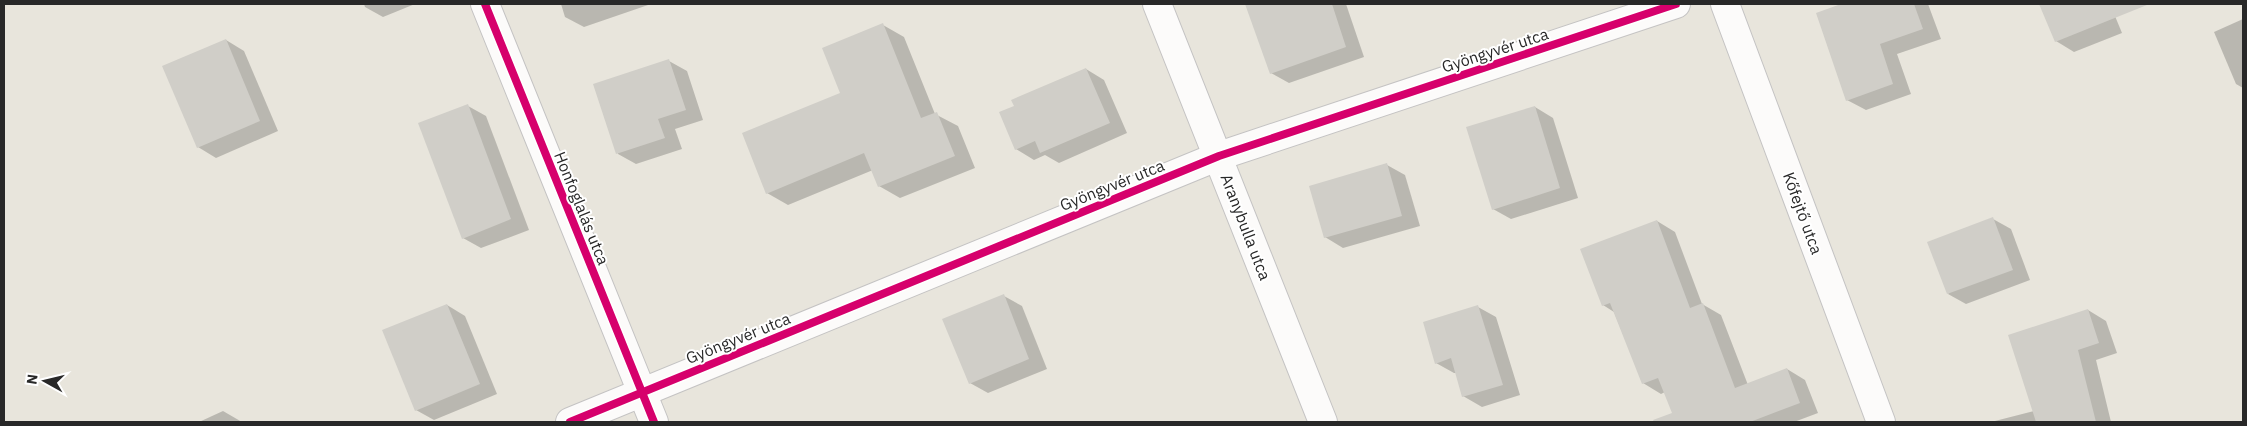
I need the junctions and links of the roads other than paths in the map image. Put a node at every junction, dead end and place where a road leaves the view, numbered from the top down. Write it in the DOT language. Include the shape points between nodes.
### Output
graph roads {
  1 [pos="485,4"];
  2 [pos="1157,4"];
  3 [pos="1676,4"];
  4 [pos="1726,4"];
  5 [pos="1218,156"];
  6 [pos="642,392"];
  7 [pos="570,422"];
  8 [pos="654,422"];
  9 [pos="1323,422"];
  10 [pos="1881,422"];
  1 -- 6 [label="street, Honfoglalás utca"];
  2 -- 5 [label="street, Aranybulla utca"];
  3 -- 5 [label="street, Gyöngyvér utca"];
  4 -- 10 [label="street, Kőfejtő utca"];
  5 -- 6 [label="street, Gyöngyvér utca"];
  5 -- 9 [label="street, Aranybulla utca"];
  6 -- 7 [label="street, Gyöngyvér utca"];
  6 -- 8 [label="street, Honfoglalás utca"];
}
